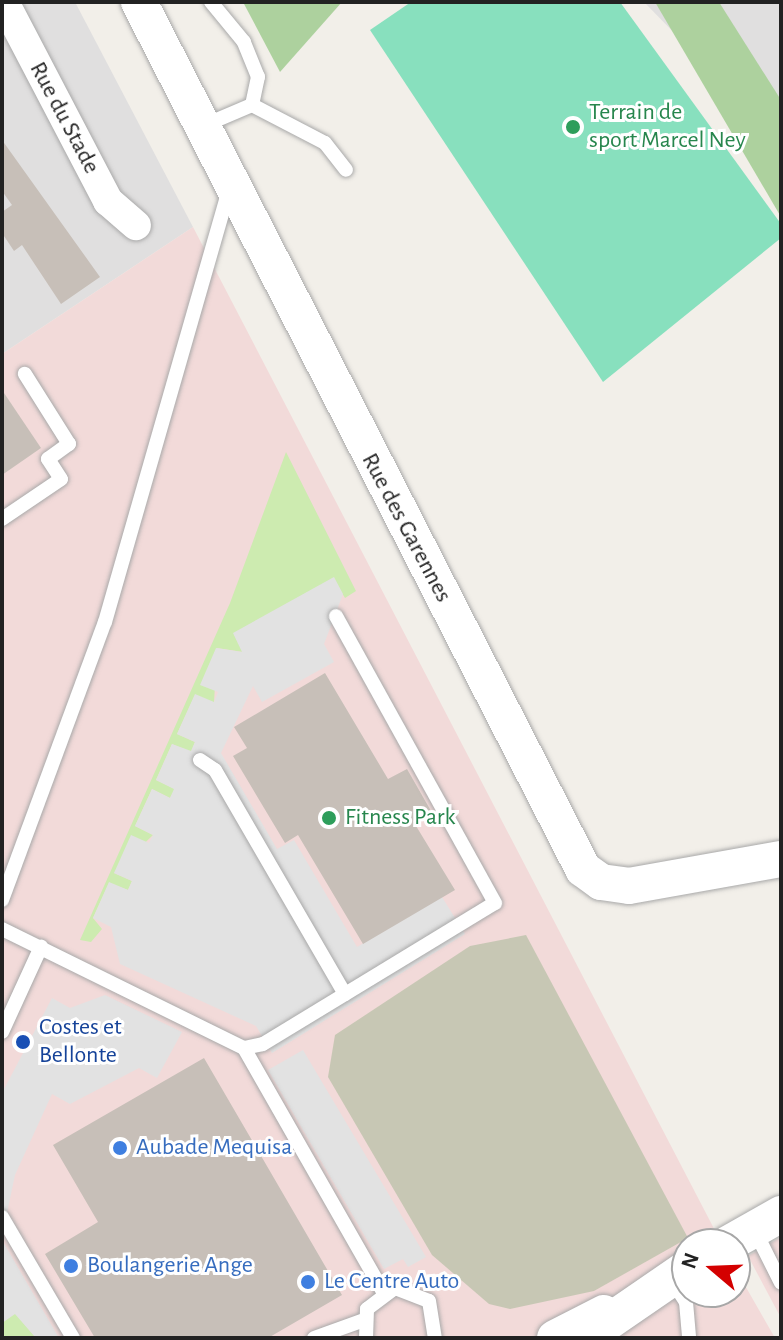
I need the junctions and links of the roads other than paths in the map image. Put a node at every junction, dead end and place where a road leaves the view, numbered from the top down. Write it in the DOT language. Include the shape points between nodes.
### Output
graph roads {
  1 [pos="4,2"];
  2 [pos="139,2"];
  3 [pos="211,2"];
  4 [pos="252,105"];
  5 [pos="201,127"];
  6 [pos="346,170"];
  7 [pos="230,186"];
  8 [pos="136,225"];
  9 [pos="25,374"];
  10 [pos="2,519"];
  11 [pos="336,616"];
  12 [pos="200,760"];
  13 [pos="781,859"];
  14 [pos="2,900"];
  15 [pos="2,929"];
  16 [pos="41,947"];
  17 [pos="345,994"];
  18 [pos="2,1032"];
  19 [pos="244,1048"];
  20 [pos="2,1217"];
  21 [pos="754,1229"];
  22 [pos="671,1277"];
  23 [pos="671,1277"];
  24 [pos="781,1283"];
  25 [pos="383,1292"];
  26 [pos="686,1308"];
  27 [pos="364,1320"];
  28 [pos="73,1338"];
  29 [pos="314,1338"];
  30 [pos="366,1338"];
  31 [pos="435,1338"];
  32 [pos="555,1338"];
  33 [pos="585,1338"];
  34 [pos="689,1338"];
  1 -- 8 [label="street, Rue du Stade" via="108,201"];
  2 -- 5 [label="street, Rue des Garennes"];
  3 -- 4 [label="lane" via="244,42 258,77"];
  4 -- 5 [label="lane"];
  4 -- 6 [label="lane" via="325,143"];
  5 -- 7 [label="street, Rue des Garennes"];
  7 -- 13 [label="street, Rue des Garennes" via="583,869 601,882 629,886"];
  7 -- 14 [label="lane" via="105,622"];
  9 -- 10 [label="lane" via="69,444 48,459 61,479"];
  11 -- 17 [label="lane" via="495,903"];
  12 -- 17 [label="lane" via="215,770"];
  15 -- 16 [label="lane"];
  16 -- 18 [label="lane"];
  16 -- 19 [label="lane"];
  17 -- 19 [label="lane"];
  19 -- 25 [label="lane"];
  20 -- 28 [label="lane"];
  21 -- 24 [label="lane"];
  22 -- 32 [label="street"];
  23 -- 33 [label="street"];
  25 -- 27 [label="lane"];
  25 -- 31 [label="lane" via="419,1293 435,1312"];
  26 -- 34 [label="lane"];
  27 -- 29 [label="lane"];
  27 -- 30 [label="lane"];
}
